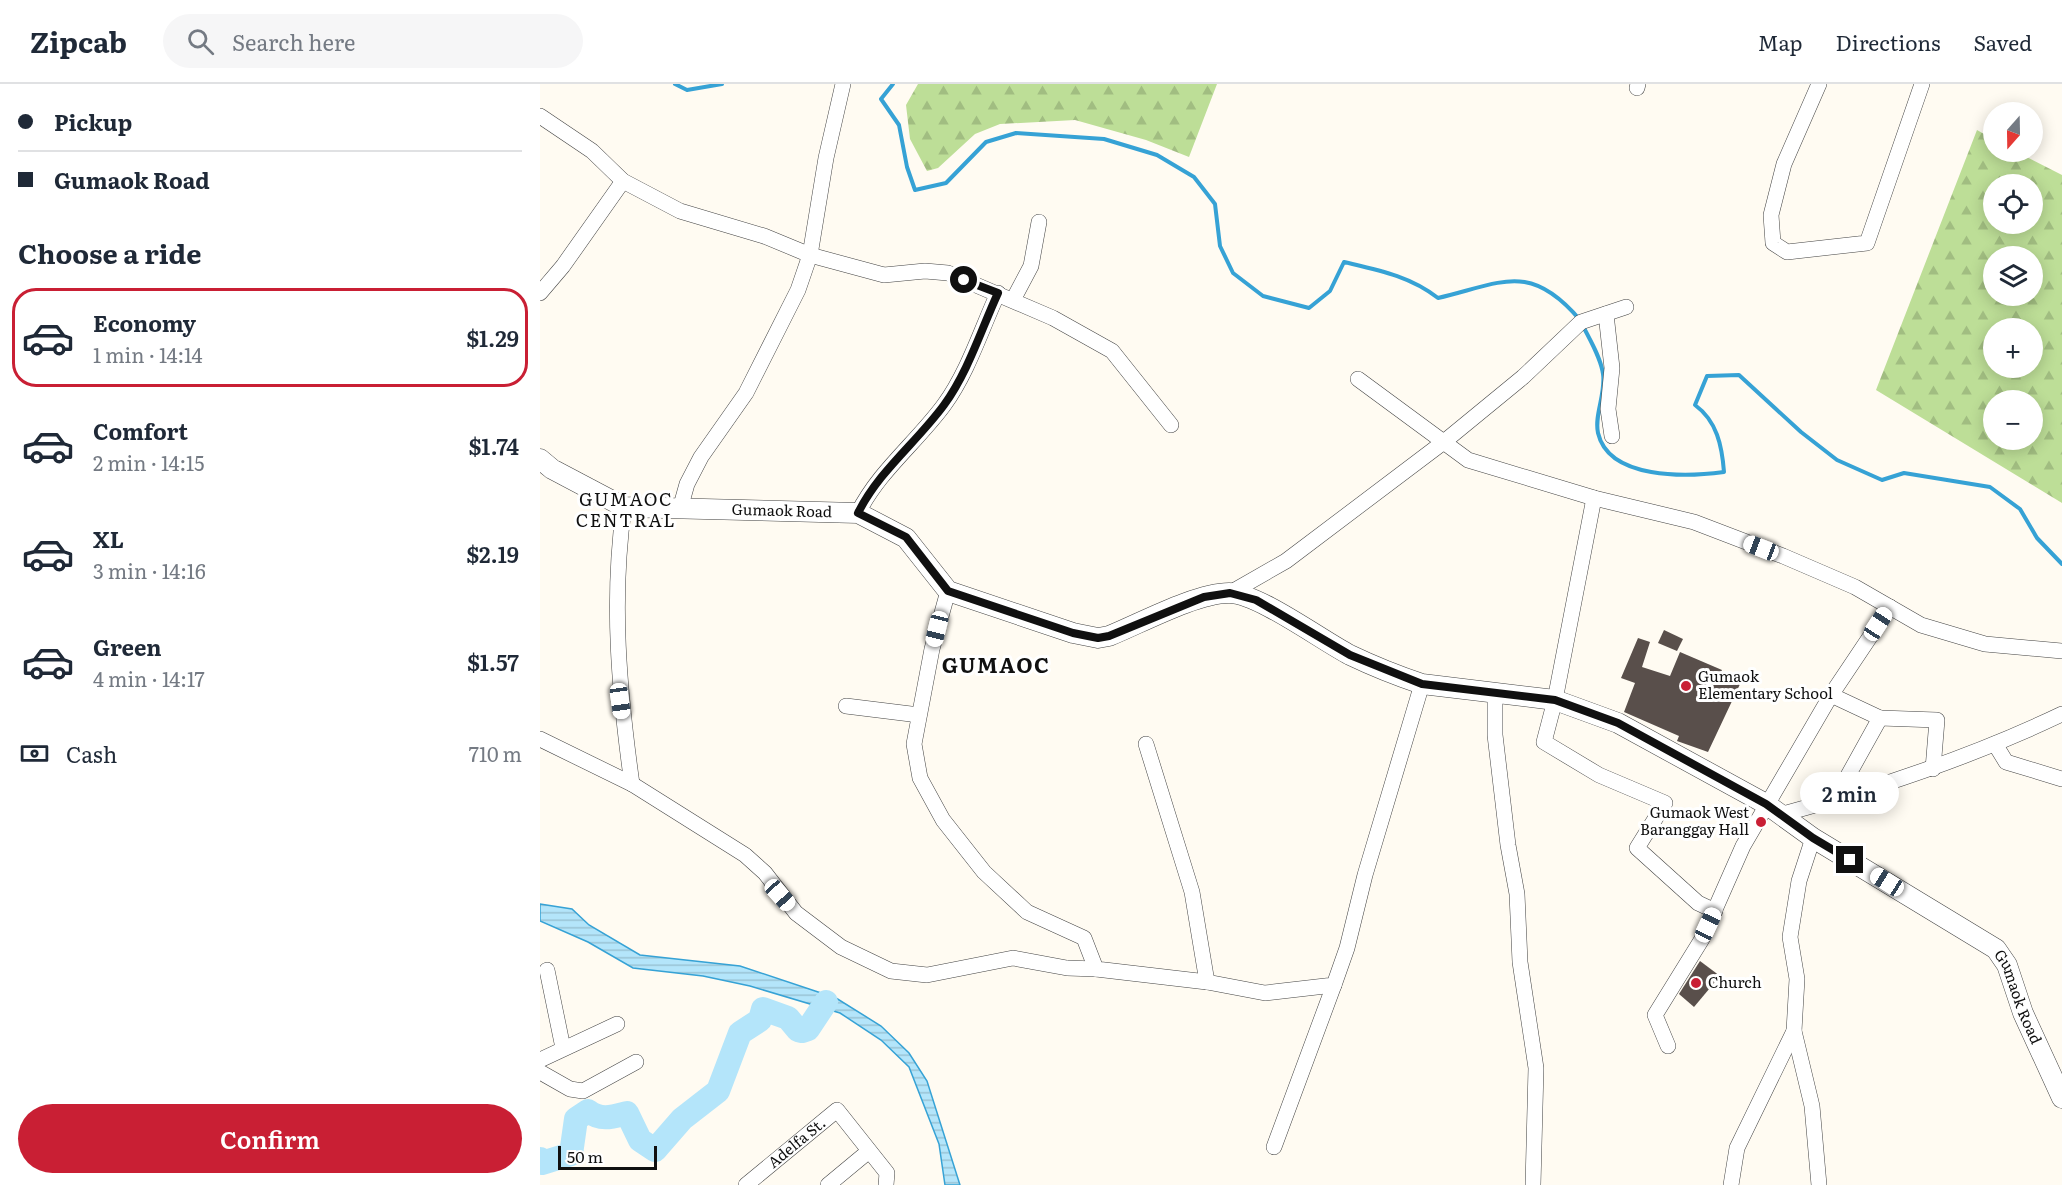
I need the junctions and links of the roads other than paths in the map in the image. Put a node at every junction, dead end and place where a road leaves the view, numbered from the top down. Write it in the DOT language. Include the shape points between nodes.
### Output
graph roads {
  1 [pos="843,84"];
  2 [pos="1819,84"];
  3 [pos="1922,84"];
  4 [pos="540,116"];
  5 [pos="623,181"];
  6 [pos="1039,222"];
  7 [pos="810,255"];
  8 [pos="546,278"];
  9 [pos="540,293"];
  10 [pos="998,293"];
  11 [pos="1013,300"];
  12 [pos="1626,307"];
  13 [pos="1606,314"];
  14 [pos="1358,380"];
  15 [pos="1171,425"];
  16 [pos="1612,436"];
  17 [pos="1444,441"];
  18 [pos="540,459"];
  19 [pos="1594,498"];
  20 [pos="624,507"];
  21 [pos="680,509"];
  22 [pos="858,513"];
  23 [pos="948,591"];
  24 [pos="1230,593"];
  25 [pos="1890,607"];
  26 [pos="2062,651"];
  27 [pos="1422,684"];
  28 [pos="1495,692"];
  29 [pos="1831,695"];
  30 [pos="1555,700"];
  31 [pos="846,706"];
  32 [pos="919,714"];
  33 [pos="2062,714"];
  34 [pos="1881,718"];
  35 [pos="540,739"];
  36 [pos="1146,744"];
  37 [pos="1995,744"];
  38 [pos="1933,769"];
  39 [pos="2062,779"];
  40 [pos="632,784"];
  41 [pos="1835,800"];
  42 [pos="1775,809"];
  43 [pos="1813,838"];
  44 [pos="1715,911"];
  45 [pos="1096,969"];
  46 [pos="547,970"];
  47 [pos="1207,982"];
  48 [pos="1334,985"];
  49 [pos="617,1024"];
  50 [pos="1794,1031"];
  51 [pos="1668,1046"];
  52 [pos="562,1048"];
  53 [pos="540,1060"];
  54 [pos="636,1062"];
  55 [pos="540,1072"];
  56 [pos="2062,1098"];
  57 [pos="1274,1147"];
  58 [pos="869,1151"];
  59 [pos="746,1185"];
  60 [pos="828,1185"];
  61 [pos="886,1185"];
  62 [pos="1533,1185"];
  63 [pos="1731,1185"];
  64 [pos="1819,1185"];
  1 -- 7 [label="street"];
  2 -- 3 [label="street" via="1784,164 1770,215 1773,243 1787,252 1868,243"];
  4 -- 5 [label="street" via="592,151"];
  5 -- 7 [label="street" via="680,211 764,236"];
  5 -- 8 [label="street"];
  6 -- 11 [label="street" via="1031,266"];
  7 -- 10 [label="street" via="884,275 948,273"];
  7 -- 21 [label="street" via="771,347 746,393 701,458 687,484"];
  8 -- 9 [label="street"];
  10 -- 11 [label="street"];
  10 -- 22 [label="street" via="944,405 869,491"];
  11 -- 15 [label="street" via="1112,351"];
  12 -- 13 [label="street"];
  13 -- 16 [label="street" via="1612,368 1608,410"];
  13 -- 17 [label="street" via="1581,322"];
  14 -- 17 [label="street"];
  17 -- 19 [label="street" via="1468,460"];
  17 -- 24 [label="street" via="1286,561"];
  18 -- 20 [label="street, Gumaok Road"];
  19 -- 25 [label="street" via="1694,522 1794,560"];
  19 -- 30 [label="street"];
  20 -- 21 [label="street, Gumaok Road"];
  20 -- 40 [label="street" via="617,555 617,642 620,701"];
  21 -- 22 [label="street, Gumaok Road"];
  22 -- 23 [label="street, Gumaok Road" via="906,537"];
  23 -- 24 [label="street, Gumaok Road" via="1098,638 1204,597"];
  23 -- 32 [label="street"];
  24 -- 27 [label="street, Gumaok Road" via="1256,600 1350,655"];
  25 -- 26 [label="street" via="1921,625 1985,644"];
  25 -- 29 [label="street"];
  27 -- 28 [label="street, Gumaok Road"];
  27 -- 48 [label="street"];
  28 -- 30 [label="street, Gumaok Road"];
  28 -- 62 [label="street" via="1495,735 1536,1068"];
  29 -- 34 [label="street"];
  29 -- 42 [label="street"];
  30 -- 42 [label="street, Gumaok Road" via="1618,723"];
  30 -- 44 [label="street" via="1544,742 1599,775 1665,803 1637,848 1698,903"];
  31 -- 32 [label="street"];
  32 -- 45 [label="street" via="914,744 920,778 943,820 984,872 1027,912 1084,938"];
  33 -- 37 [label="street"];
  34 -- 38 [label="street" via="1937,720"];
  34 -- 41 [label="street"];
  35 -- 40 [label="street"];
  36 -- 47 [label="street" via="1192,892"];
  37 -- 38 [label="street"];
  37 -- 39 [label="street" via="2006,762"];
  38 -- 41 [label="street"];
  40 -- 45 [label="street" via="745,855 765,873 796,913 841,947 891,971 927,975 1013,958"];
  41 -- 42 [label="street"];
  42 -- 43 [label="street, Gumaok Road"];
  42 -- 44 [label="street" via="1743,846"];
  43 -- 50 [label="street" via="1799,881 1790,937 1797,979"];
  43 -- 56 [label="street, Gumaok Road" via="1996,949 2007,965 2023,1013"];
  44 -- 51 [label="street" via="1655,1015"];
  45 -- 47 [label="street"];
  46 -- 52 [label="street"];
  47 -- 48 [label="street" via="1265,993"];
  48 -- 57 [label="street"];
  49 -- 52 [label="street"];
  50 -- 63 [label="street" via="1737,1149"];
  50 -- 64 [label="street" via="1812,1106"];
  52 -- 53 [label="street"];
  54 -- 55 [label="street" via="583,1091 570,1089"];
  58 -- 59 [label="street, Adelfa St." via="837,1110"];
  58 -- 60 [label="street"];
  58 -- 61 [label="street" via="887,1173"];
}
